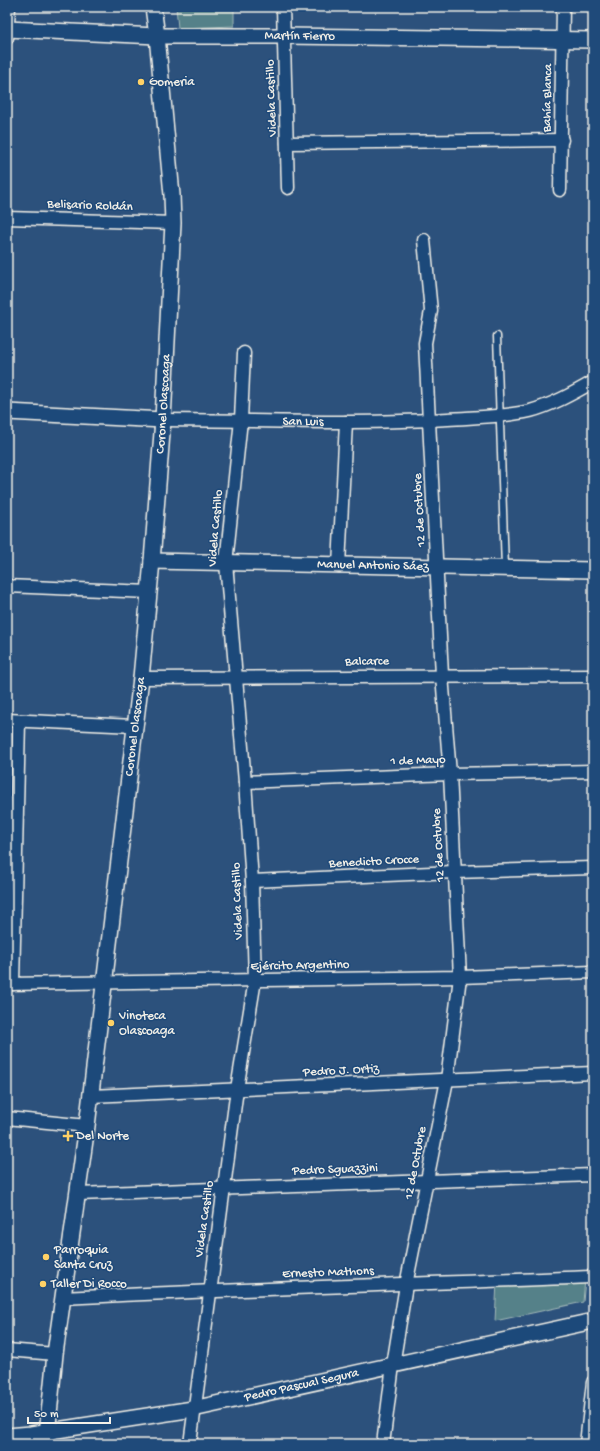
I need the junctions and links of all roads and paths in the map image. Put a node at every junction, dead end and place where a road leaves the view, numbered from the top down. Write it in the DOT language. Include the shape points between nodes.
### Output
graph roads {
  1 [pos="9,7"];
  2 [pos="153,7"];
  3 [pos="283,7"];
  4 [pos="563,7"];
  5 [pos="7,29"];
  6 [pos="157,36"];
  7 [pos="284,36"];
  8 [pos="7,38"];
  9 [pos="563,40"];
  10 [pos="593,40"];
  11 [pos="562,140"];
  12 [pos="287,143"];
  13 [pos="288,188"];
  14 [pos="560,190"];
  15 [pos="7,218"];
  16 [pos="173,223"];
  17 [pos="424,240"];
  18 [pos="497,336"];
  19 [pos="244,353"];
  20 [pos="593,382"];
  21 [pos="7,412"];
  22 [pos="500,415"];
  23 [pos="163,420"];
  24 [pos="241,420"];
  25 [pos="430,420"];
  26 [pos="346,422"];
  27 [pos="152,561"];
  28 [pos="226,563"];
  29 [pos="339,566"];
  30 [pos="437,567"];
  31 [pos="505,568"];
  32 [pos="593,570"];
  33 [pos="7,586"];
  34 [pos="149,592"];
  35 [pos="442,676"];
  36 [pos="593,676"];
  37 [pos="141,678"];
  38 [pos="235,678"];
  39 [pos="13,721"];
  40 [pos="134,726"];
  41 [pos="593,771"];
  42 [pos="450,774"];
  43 [pos="245,782"];
  44 [pos="593,868"];
  45 [pos="454,872"];
  46 [pos="252,881"];
  47 [pos="593,972"];
  48 [pos="460,977"];
  49 [pos="255,980"];
  50 [pos="104,983"];
  51 [pos="10,984"];
  52 [pos="593,1073"];
  53 [pos="447,1080"];
  54 [pos="237,1089"];
  55 [pos="91,1096"];
  56 [pos="7,1118"];
  57 [pos="87,1126"];
  58 [pos="593,1175"];
  59 [pos="427,1180"];
  60 [pos="224,1189"];
  61 [pos="78,1194"];
  62 [pos="593,1276"];
  63 [pos="406,1285"];
  64 [pos="210,1290"];
  65 [pos="63,1298"];
  66 [pos="593,1321"];
  67 [pos="7,1350"];
  68 [pos="55,1354"];
  69 [pos="392,1365"];
  70 [pos="593,1382"];
  71 [pos="592,1395"];
  72 [pos="193,1409"];
  73 [pos="7,1436"];
  74 [pos="46,1438"];
  75 [pos="190,1444"];
  76 [pos="383,1444"];
  77 [pos="586,1444"];
  1 -- 5 [label="street"];
  2 -- 6 [label="street, Coronel Olascoaga"];
  3 -- 7 [label="street, Videla Castillo"];
  4 -- 9 [label="street, Bahía Blanca"];
  5 -- 6 [label="street, Martín Fierro"];
  5 -- 8 [label="street"];
  6 -- 7 [label="street, Martín Fierro"];
  6 -- 16 [label="street, Coronel Olascoaga"];
  7 -- 9 [label="street, Martín Fierro"];
  7 -- 12 [label="street, Videla Castillo"];
  9 -- 10 [label="street, Martín Fierro"];
  9 -- 11 [label="street, Bahía Blanca"];
  11 -- 12 [label="street"];
  11 -- 14 [label="street, Bahía Blanca"];
  12 -- 13 [label="street, Videla Castillo"];
  15 -- 16 [label="street, Belisario Roldán"];
  16 -- 23 [label="street, Coronel Olascoaga"];
  17 -- 25 [label="street, 12 de Octubre" via="431,311 425,343"];
  18 -- 22 [label="lane"];
  19 -- 24 [label="street, Videla Castillo"];
  20 -- 22 [label="street, San Luis" via="560,400 529,411"];
  21 -- 23 [label="street, San Luis"];
  22 -- 25 [label="street, San Luis"];
  22 -- 31 [label="lane"];
  23 -- 24 [label="street, San Luis"];
  23 -- 27 [label="street, Coronel Olascoaga"];
  24 -- 26 [label="street, San Luis"];
  24 -- 28 [label="street, Videla Castillo"];
  25 -- 26 [label="street, San Luis"];
  25 -- 30 [label="street, 12 de Octubre"];
  26 -- 29 [label="street"];
  27 -- 28 [label="street, Manuel Antonio Sáez"];
  27 -- 34 [label="street, Coronel Olascoaga"];
  28 -- 29 [label="street, Manuel Antonio Sáez"];
  28 -- 38 [label="street, Videla Castillo"];
  29 -- 30 [label="street, Manuel Antonio Sáez"];
  30 -- 31 [label="street, Manuel Antonio Sáez"];
  30 -- 35 [label="street, 12 de Octubre"];
  31 -- 32 [label="street, Manuel Antonio Sáez"];
  33 -- 34 [label="street"];
  34 -- 37 [label="street, Coronel Olascoaga"];
  35 -- 36 [label="street, Balcarce"];
  35 -- 38 [label="street, Balcarce"];
  35 -- 42 [label="street, 12 de Octubre"];
  37 -- 38 [label="street, Balcarce"];
  37 -- 40 [label="street, Coronel Olascoaga"];
  38 -- 43 [label="street, Videla Castillo"];
  39 -- 40 [label="street"];
  39 -- 51 [label="street"];
  40 -- 50 [label="street, Coronel Olascoaga"];
  41 -- 42 [label="street, 1 de Mayo"];
  42 -- 43 [label="street, 1 de Mayo"];
  42 -- 45 [label="street, 12 de Octubre"];
  43 -- 46 [label="street, Videla Castillo"];
  44 -- 45 [label="street, Benedicto Crocce"];
  45 -- 46 [label="street, Benedicto Crocce"];
  45 -- 48 [label="street, 12 de Octubre"];
  46 -- 49 [label="street, Videla Castillo"];
  47 -- 48 [label="street, Ejército Argentino"];
  48 -- 49 [label="street, Ejército Argentino"];
  48 -- 53 [label="street, 12 de Octubre"];
  49 -- 50 [label="street, Ejército Argentino"];
  49 -- 54 [label="street, Videla Castillo"];
  50 -- 51 [label="street, Ejército Argentino"];
  50 -- 55 [label="street, Coronel Olascoaga"];
  52 -- 53 [label="street, Pedro J. Ortiz"];
  53 -- 54 [label="street, Pedro J. Ortiz"];
  53 -- 59 [label="street, 12 de Octubre"];
  54 -- 55 [label="street, Pedro J. Ortiz"];
  54 -- 60 [label="street, Videla Castillo"];
  55 -- 57 [label="street, Coronel Olascoaga"];
  56 -- 57 [label="street"];
  57 -- 61 [label="street, Coronel Olascoaga"];
  58 -- 59 [label="street, Pedro Sguazzini"];
  59 -- 60 [label="street, Pedro Sguazzini"];
  59 -- 63 [label="street, 12 de Octubre"];
  60 -- 61 [label="street, Pedro Sguazzini"];
  60 -- 64 [label="street, Videla Castillo"];
  61 -- 65 [label="street, Coronel Olascoaga"];
  62 -- 63 [label="street, Ernesto Mathons"];
  63 -- 64 [label="street, Ernesto Mathons"];
  63 -- 69 [label="street, 12 de Octubre"];
  64 -- 65 [label="street, Ernesto Mathons"];
  64 -- 72 [label="street, Videla Castillo"];
  65 -- 68 [label="street, Coronel Olascoaga"];
  66 -- 69 [label="street, Pedro Pascual Segura"];
  67 -- 68 [label="street"];
  68 -- 74 [label="street, Coronel Olascoaga"];
  69 -- 72 [label="street, Pedro Pascual Segura"];
  69 -- 76 [label="street, 12 de Octubre"];
  70 -- 71 [label="street"];
  71 -- 77 [label="street"];
  72 -- 74 [label="street, Pedro Pascual Segura"];
  72 -- 75 [label="street, Videla Castillo"];
  73 -- 74 [label="street, Pedro Pascual Segura"];
}
